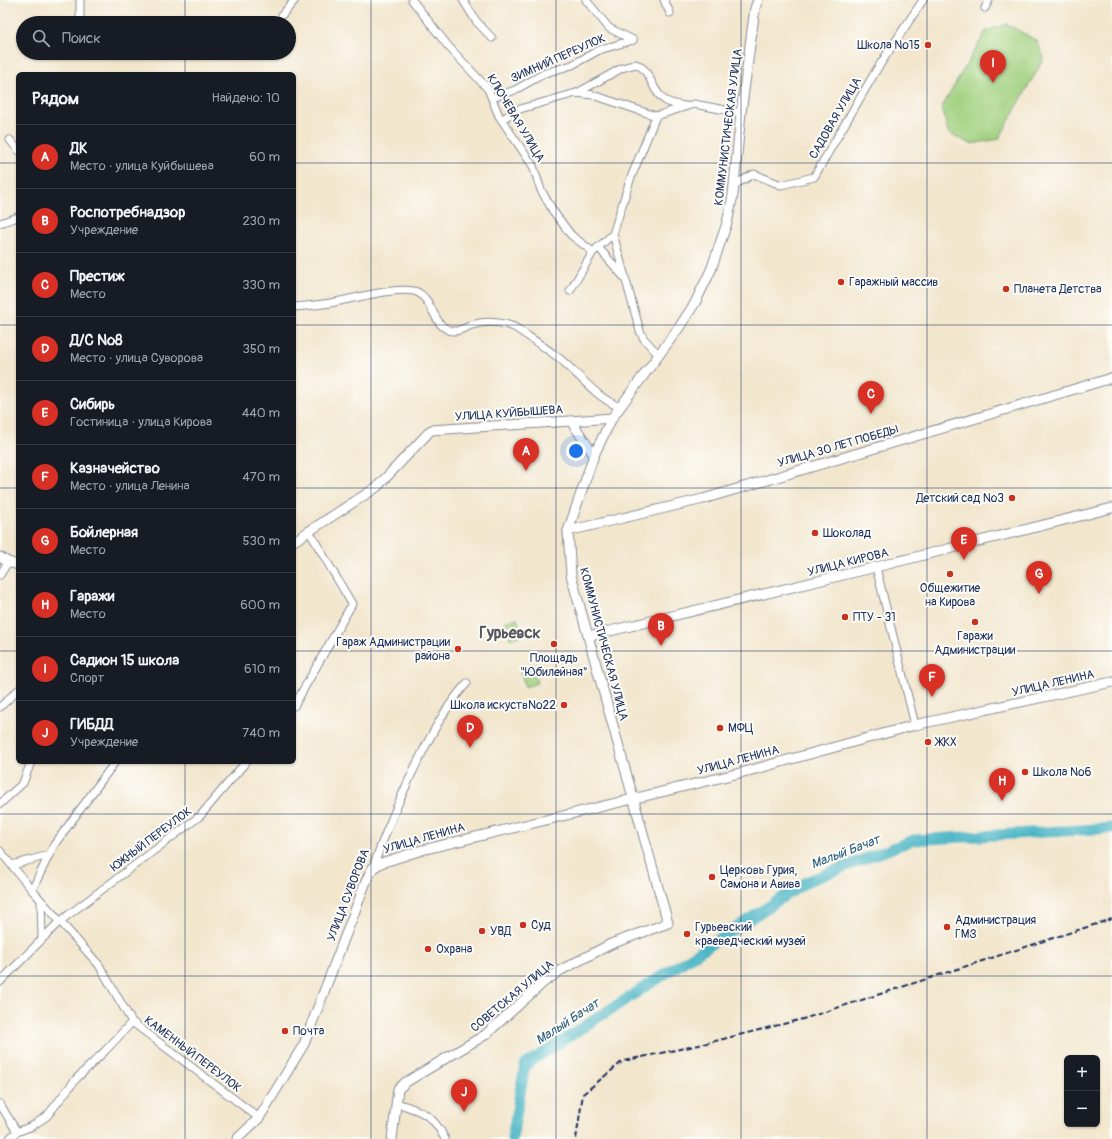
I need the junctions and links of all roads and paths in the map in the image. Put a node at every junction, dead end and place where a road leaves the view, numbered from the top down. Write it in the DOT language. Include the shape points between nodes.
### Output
graph roads {
  1 [pos="80,0"];
  2 [pos="295,0"];
  3 [pos="412,0"];
  4 [pos="463,0"];
  5 [pos="586,0"];
  6 [pos="664,0"];
  7 [pos="758,0"];
  8 [pos="923,0"];
  9 [pos="989,0"];
  10 [pos="985,8"];
  11 [pos="670,13"];
  12 [pos="282,15"];
  13 [pos="80,16"];
  14 [pos="492,38"];
  15 [pos="576,93"];
  16 [pos="492,98"];
  17 [pos="686,106"];
  18 [pos="741,113"];
  19 [pos="656,116"];
  20 [pos="502,119"];
  21 [pos="10,140"];
  22 [pos="16,148"];
  23 [pos="734,185"];
  24 [pos="16,218"];
  25 [pos="0,223"];
  26 [pos="613,234"];
  27 [pos="596,249"];
  28 [pos="624,277"];
  29 [pos="570,291"];
  30 [pos="296,307"];
  31 [pos="659,355"];
  32 [pos="1112,378"];
  33 [pos="620,407"];
  34 [pos="612,418"];
  35 [pos="571,421"];
  36 [pos="594,455"];
  37 [pos="1112,508"];
  38 [pos="309,531"];
  39 [pos="568,531"];
  40 [pos="296,540"];
  41 [pos="0,557"];
  42 [pos="8,562"];
  43 [pos="16,564"];
  44 [pos="876,567"];
  45 [pos="0,575"];
  46 [pos="589,636"];
  47 [pos="1112,682"];
  48 [pos="467,683"];
  49 [pos="16,692"];
  50 [pos="296,702"];
  51 [pos="0,707"];
  52 [pos="915,724"];
  53 [pos="30,764"];
  54 [pos="114,764"];
  55 [pos="244,764"];
  56 [pos="634,798"];
  57 [pos="0,804"];
  58 [pos="0,851"];
  59 [pos="49,855"];
  60 [pos="12,865"];
  61 [pos="373,868"];
  62 [pos="32,890"];
  63 [pos="41,901"];
  64 [pos="59,922"];
  65 [pos="668,923"];
  66 [pos="42,938"];
  67 [pos="0,982"];
  68 [pos="132,1022"];
  69 [pos="0,1104"];
  70 [pos="396,1104"];
  71 [pos="260,1118"];
  72 [pos="16,1132"];
  73 [pos="9,1139"];
  74 [pos="237,1139"];
  75 [pos="392,1139"];
  76 [pos="445,1139"];
  1 -- 13 [label="street"];
  2 -- 12 [label="street"];
  3 -- 16 [label="street, КЛЮЧЕВАЯ УЛИЦА" via="448,46 488,89"];
  4 -- 14 [label="street" via="476,21"];
  5 -- 16 [label="street, ЗИМНИЙ ПЕРЕУЛОК" via="609,28 634,40 599,50 572,65"];
  6 -- 11 [label="street"];
  7 -- 18 [label="street, КОММУНИСТИЧЕСКАЯ УЛИЦА"];
  8 -- 23 [label="street, САДОВАЯ УЛИЦА" via="877,69 814,177 781,184 754,174"];
  9 -- 10 [label="street"];
  15 -- 17 [label="street" via="622,68 636,64 644,68 653,86 663,98"];
  15 -- 19 [label="street" via="593,95"];
  15 -- 20 [label="street" via="520,109"];
  16 -- 20 [label="street, КЛЮЧЕВАЯ УЛИЦА"];
  17 -- 18 [label="street" via="699,104"];
  17 -- 19 [label="street"];
  18 -- 23 [label="street, КОММУНИСТИЧЕСКАЯ УЛИЦА"];
  19 -- 26 [label="street" via="630,180"];
  20 -- 27 [label="street, КЛЮЧЕВАЯ УЛИЦА" via="533,166 544,196 562,225 580,243"];
  21 -- 22 [label="street"];
  23 -- 31 [label="street, КОММУНИСТИЧЕСКАЯ УЛИЦА" via="727,222 711,270 695,303"];
  24 -- 25 [label="street"];
  26 -- 27 [label="street"];
  26 -- 28 [label="street"];
  27 -- 28 [label="street, КЛЮЧЕВАЯ УЛИЦА"];
  27 -- 29 [label="street"];
  28 -- 31 [label="street" via="642,335"];
  30 -- 33 [label="street" via="331,303 366,295 414,291 424,297 442,326 448,329 454,331 485,322 518,329 559,358 611,404"];
  31 -- 33 [label="street, КОММУНИСТИЧЕСКАЯ УЛИЦА"];
  32 -- 39 [label="street, УЛИЦА 30 ЛЕТ ПОБЕДЫ" via="703,499"];
  33 -- 34 [label="street, КОММУНИСТИЧЕСКАЯ УЛИЦА"];
  34 -- 35 [label="street"];
  34 -- 36 [label="street, КОММУНИСТИЧЕСКАЯ УЛИЦА"];
  35 -- 36 [label="street, УЛИЦА КУЙБЫШЕВА"];
  35 -- 38 [label="street, УЛИЦА КУЙБЫШЕВА" via="431,430 377,487"];
  36 -- 39 [label="street, КОММУНИСТИЧЕСКАЯ УЛИЦА"];
  37 -- 44 [label="street, УЛИЦА КИРОВА"];
  38 -- 40 [label="street"];
  38 -- 50 [label="street" via="352,604"];
  39 -- 46 [label="street, КОММУНИСТИЧЕСКАЯ УЛИЦА" via="571,575"];
  41 -- 42 [label="street"];
  42 -- 43 [label="street"];
  42 -- 45 [label="street"];
  44 -- 46 [label="street, УЛИЦА КИРОВА"];
  44 -- 52 [label="street"];
  46 -- 56 [label="street, КОММУНИСТИЧЕСКАЯ УЛИЦА"];
  47 -- 52 [label="street, УЛИЦА ЛЕНИНА"];
  48 -- 61 [label="street, УЛИЦА СУВОРОВА" via="456,695 426,745 398,804"];
  49 -- 51 [label="street"];
  52 -- 56 [label="street, УЛИЦА ЛЕНИНА" via="748,771"];
  53 -- 57 [label="street" via="23,783"];
  54 -- 59 [label="street"];
  55 -- 64 [label="street, ЮЖНЫЙ ПЕРЕУЛОК" via="200,816"];
  56 -- 61 [label="street, УЛИЦА ЛЕНИНА" via="422,850 390,859"];
  56 -- 65 [label="street, КОММУНИСТИЧЕСКАЯ УЛИЦА"];
  58 -- 60 [label="street, КАМЕННЫЙ ПЕРЕУЛОК"];
  59 -- 60 [label="street"];
  59 -- 62 [label="street"];
  60 -- 62 [label="street, КАМЕННЫЙ ПЕРЕУЛОК"];
  61 -- 71 [label="street, УЛИЦА СУВОРОВА" via="304,1044"];
  62 -- 63 [label="street, КАМЕННЫЙ ПЕРЕУЛОК"];
  63 -- 64 [label="street, КАМЕННЫЙ ПЕРЕУЛОК"];
  63 -- 66 [label="street"];
  64 -- 66 [label="street, ЮЖНЫЙ ПЕРЕУЛОК"];
  64 -- 68 [label="street, КАМЕННЫЙ ПЕРЕУЛОК" via="99,965"];
  65 -- 70 [label="street, СОВЕТСКАЯ УЛИЦА" via="611,944 561,970 485,1035 406,1082 398,1089"];
  66 -- 67 [label="street, ЮЖНЫЙ ПЕРЕУЛОК"];
  68 -- 71 [label="street, КАМЕННЫЙ ПЕРЕУЛОК"];
  68 -- 72 [label="street" via="76,1079 47,1116 32,1126"];
  69 -- 72 [label="street"];
  70 -- 75 [label="street"];
  70 -- 76 [label="street" via="422,1111 432,1118"];
  71 -- 74 [label="street, УЛИЦА СУВОРОВА"];
  72 -- 73 [label="street"];
}
